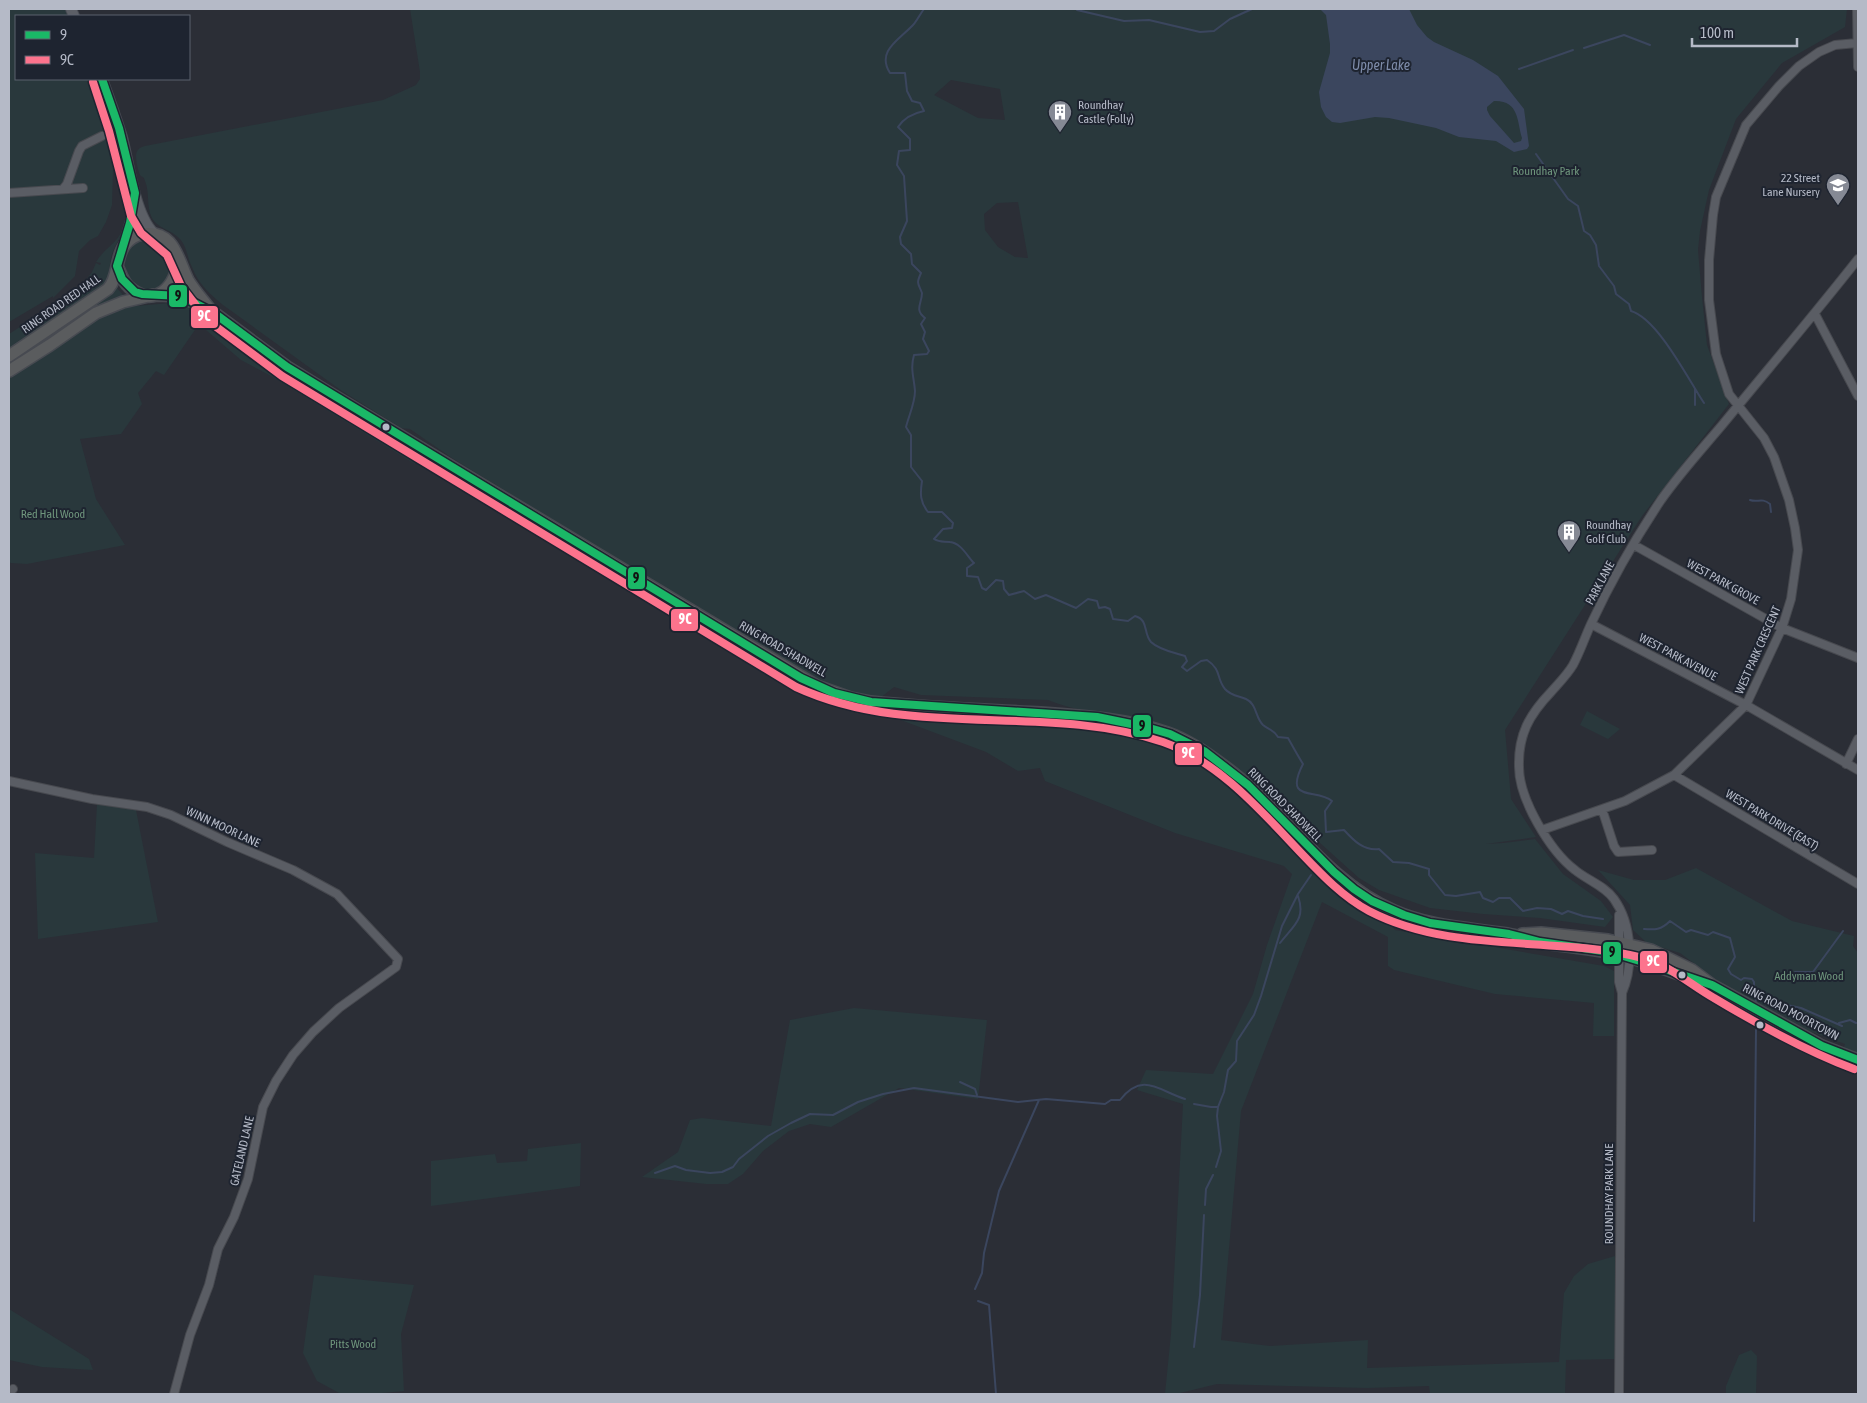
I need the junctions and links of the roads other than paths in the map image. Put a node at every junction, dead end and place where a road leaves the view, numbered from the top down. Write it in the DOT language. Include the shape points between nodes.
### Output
graph roads {
  1 [pos="1857,9"];
  2 [pos="1857,43"];
  3 [pos="1858,67"];
  4 [pos="102,80"];
  5 [pos="102,136"];
  6 [pos="83,188"];
  7 [pos="63,189"];
  8 [pos="9,192"];
  9 [pos="135,193"];
  10 [pos="156,235"];
  11 [pos="124,245"];
  12 [pos="178,255"];
  13 [pos="1858,259"];
  14 [pos="117,266"];
  15 [pos="155,295"];
  16 [pos="214,313"];
  17 [pos="1814,314"];
  18 [pos="9,356"];
  19 [pos="9,371"];
  20 [pos="1858,396"];
  21 [pos="1738,406"];
  22 [pos="1634,545"];
  23 [pos="1591,624"];
  24 [pos="1782,628"];
  25 [pos="1858,658"];
  26 [pos="1746,705"];
  27 [pos="1858,739"];
  28 [pos="1846,764"];
  29 [pos="1858,770"];
  30 [pos="1674,775"];
  31 [pos="9,781"];
  32 [pos="1602,809"];
  33 [pos="1542,830"];
  34 [pos="1652,850"];
  35 [pos="1858,884"];
  36 [pos="1509,934"];
  37 [pos="1624,943"];
  38 [pos="1625,956"];
  39 [pos="397,957"];
  40 [pos="1712,986"];
  41 [pos="1858,1060"];
  42 [pos="174,1394"];
  43 [pos="1619,1394"];
  1 -- 2 [label="street"];
  2 -- 3 [label="street"];
  2 -- 21 [label="street, WEST PARK CRESCENT" via="1834,45 1819,52 1779,86 1746,125 1716,197 1709,260 1709,300 1716,354 1729,394"];
  4 -- 9 [label="main road" via="119,128"];
  5 -- 7 [label="street" via="82,146"];
  6 -- 7 [label="street"];
  7 -- 8 [label="street"];
  9 -- 10 [label="main road" via="145,222"];
  9 -- 11 [label="main road"];
  10 -- 11 [label="highway" via="136,236"];
  10 -- 12 [label="highway" via="167,240"];
  11 -- 14 [label="highway"];
  12 -- 15 [label="highway" via="174,279 166,290"];
  12 -- 16 [label="highway, RING ROAD SHADWELL" via="189,281"];
  13 -- 17 [label="street, PARK LANE"];
  14 -- 15 [label="highway" via="128,286 142,294"];
  14 -- 18 [label="highway, RING ROAD RED HALL" via="116,276 108,289"];
  15 -- 16 [label="highway, RING ROAD SHADWELL" via="181,296"];
  15 -- 19 [label="highway" via="113,305 96,313"];
  16 -- 36 [label="highway, RING ROAD SHADWELL" via="326,392 817,686 871,702 1097,717 1170,734 1204,752 1248,785 1334,872 1372,901 1430,923"];
  17 -- 20 [label="street"];
  17 -- 21 [label="street, PARK LANE"];
  21 -- 22 [label="street, PARK LANE" via="1668,492"];
  21 -- 24 [label="street, WEST PARK CRESCENT" via="1764,438 1774,458 1795,528 1798,550 1791,600"];
  22 -- 23 [label="street, PARK LANE"];
  22 -- 24 [label="street, WEST PARK GROVE"];
  23 -- 26 [label="street, WEST PARK AVENUE"];
  23 -- 33 [label="street, PARK LANE" via="1572,667 1530,716 1519,750 1521,785"];
  24 -- 25 [label="street, WEST PARK GROVE"];
  24 -- 26 [label="street, WEST PARK CRESCENT"];
  26 -- 28 [label="street, WEST PARK AVENUE"];
  26 -- 30 [label="street, WEST PARK CRESCENT"];
  27 -- 28 [label="street"];
  28 -- 29 [label="street, WEST PARK AVENUE"];
  30 -- 32 [label="street, WEST PARK CRESCENT" via="1625,801"];
  30 -- 35 [label="street, WEST PARK DRIVE (EAST)"];
  31 -- 39 [label="street, WINN MOOR LANE" via="171,815 293,870 337,894"];
  32 -- 33 [label="street, WEST PARK CRESCENT"];
  32 -- 34 [label="street" via="1618,852"];
  33 -- 37 [label="street, PARK LANE" via="1561,858 1609,893 1624,919"];
  36 -- 37 [label="highway, RING ROAD SHADWELL" via="1541,933"];
  36 -- 38 [label="highway, RING ROAD SHADWELL"];
  37 -- 38 [label="street, PARK LANE"];
  37 -- 40 [label="highway, RING ROAD MOORTOWN" via="1668,957"];
  38 -- 40 [label="highway, RING ROAD MOORTOWN"];
  38 -- 43 [label="street, ROUNDHAY PARK LANE" via="1619,982 1622,993"];
  39 -- 42 [label="street, GATELAND LANE" via="396,967 313,1032 276,1081 263,1107 248,1179 218,1249 210,1285 190,1335"];
  40 -- 41 [label="highway, RING ROAD MOORTOWN" via="1822,1046"];
}
